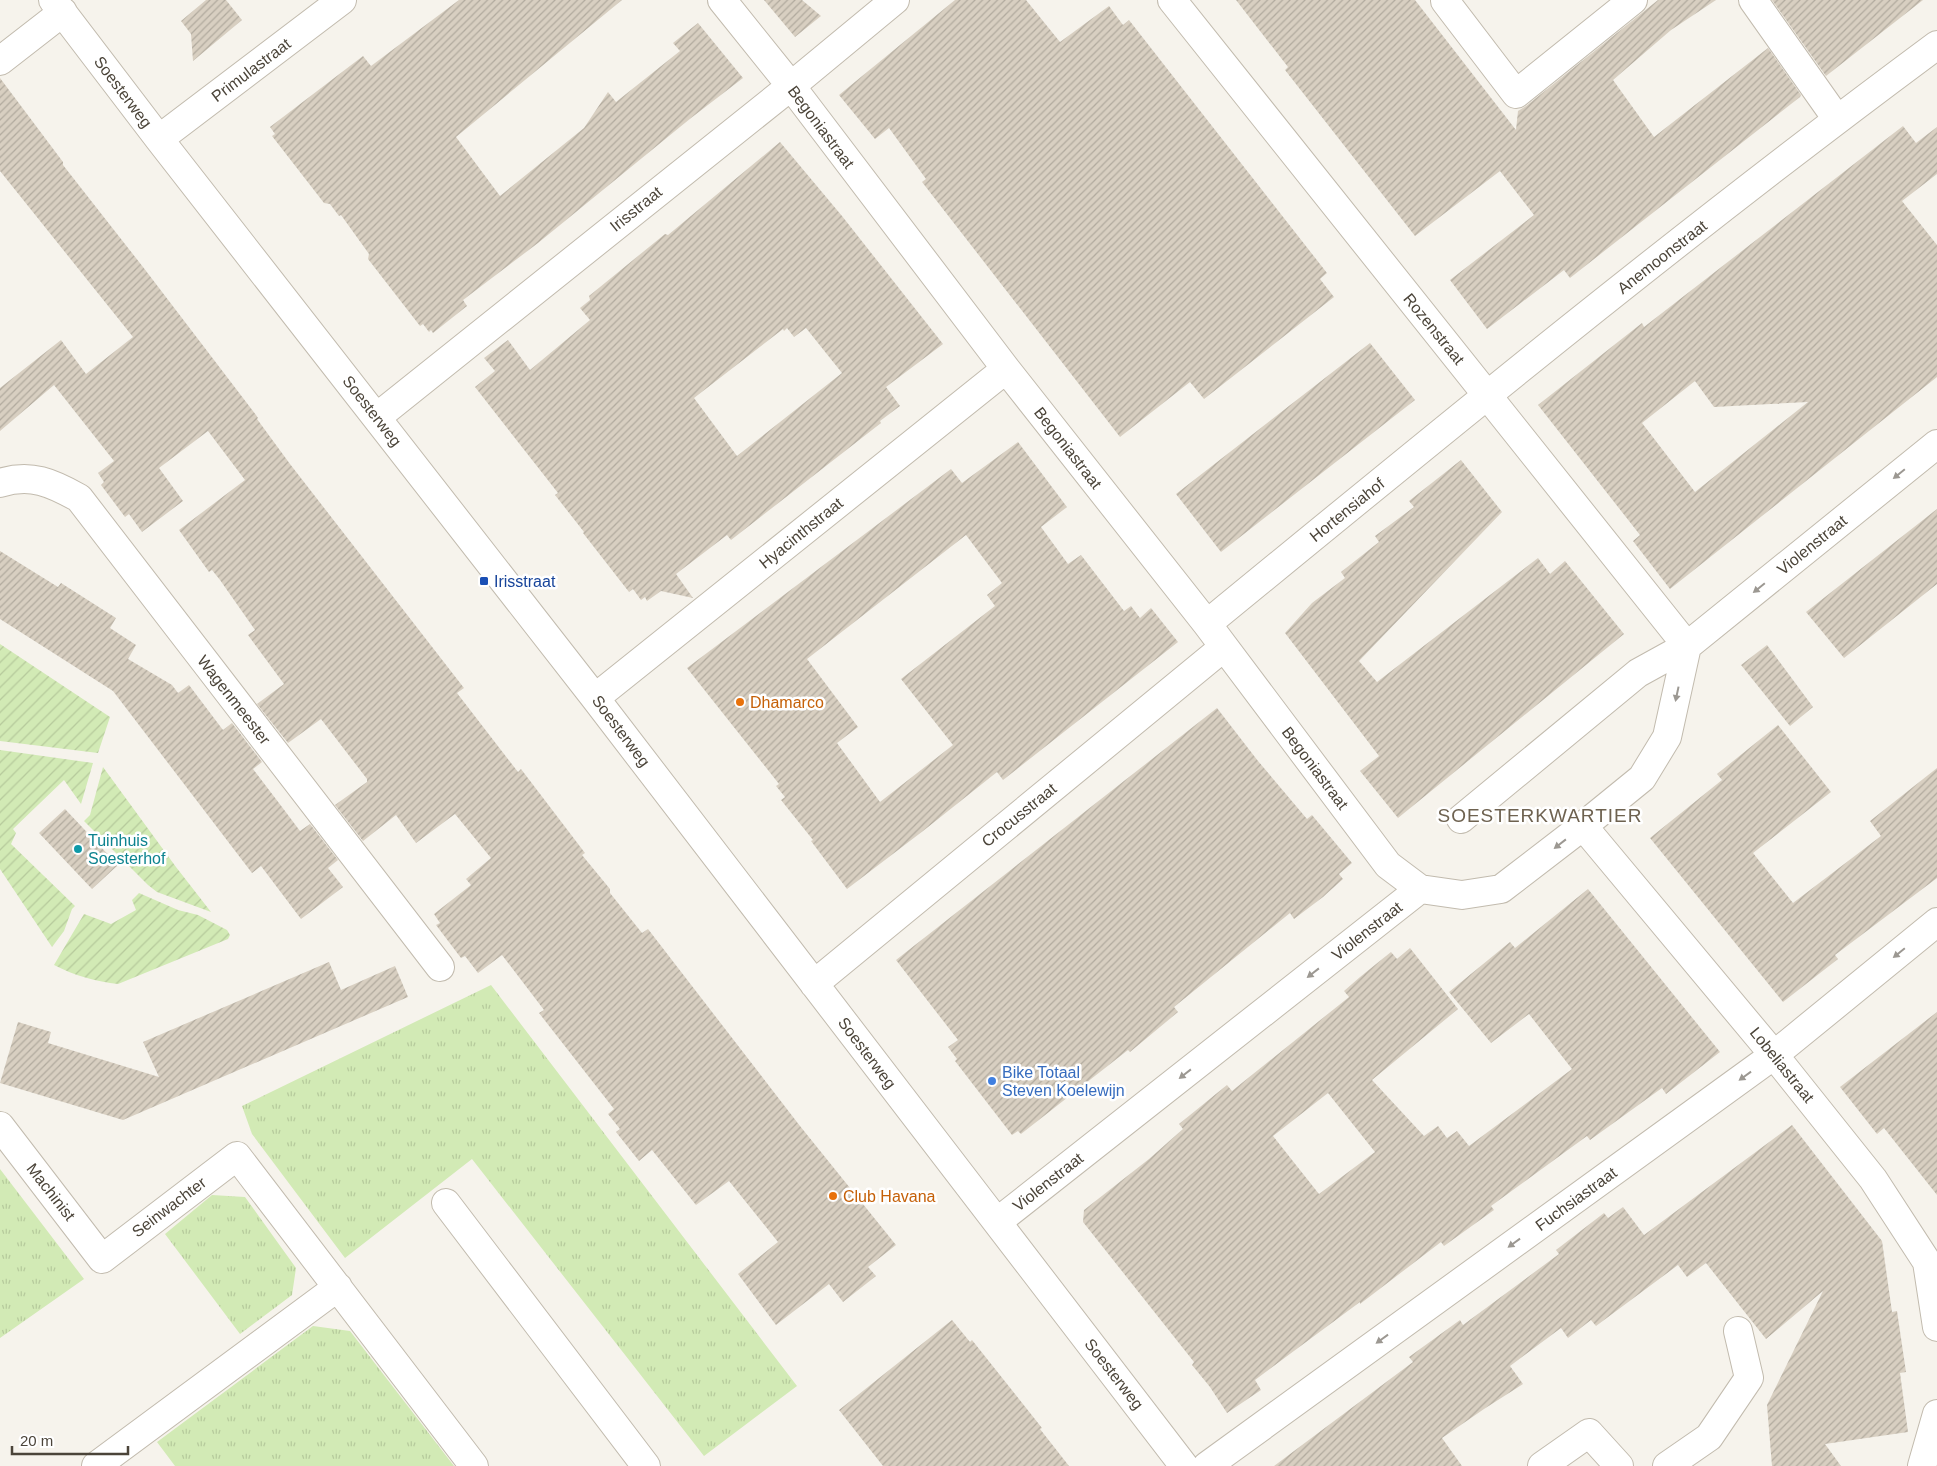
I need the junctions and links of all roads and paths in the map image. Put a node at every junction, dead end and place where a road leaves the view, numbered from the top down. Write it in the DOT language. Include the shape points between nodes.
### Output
graph roads {
  1 [pos="342,0"];
  2 [pos="722,0"];
  3 [pos="895,0"];
  4 [pos="1633,0"];
  5 [pos="1753,0"];
  6 [pos="1445,1"];
  7 [pos="1182,4"];
  8 [pos="58,6"];
  9 [pos="1937,45"];
  10 [pos="0,61"];
  11 [pos="790,86"];
  12 [pos="1837,119"];
  13 [pos="159,139"];
  14 [pos="1006,369"];
  15 [pos="1486,395"];
  16 [pos="377,417"];
  17 [pos="1937,444"];
  18 [pos="0,483"];
  19 [pos="1207,624"];
  20 [pos="1687,646"];
  21 [pos="1224,647"];
  22 [pos="595,698"];
  23 [pos="1460,819"];
  24 [pos="1583,826"];
  25 [pos="1420,889"];
  26 [pos="1937,922"];
  27 [pos="440,967"];
  28 [pos="814,984"];
  29 [pos="1774,1055"];
  30 [pos="0,1126"];
  31 [pos="446,1203"];
  32 [pos="997,1222"];
  33 [pos="102,1259"];
  34 [pos="338,1287"];
  35 [pos="1937,1327"];
  36 [pos="1738,1331"];
  37 [pos="1937,1414"];
  38 [pos="96,1466"];
  39 [pos="474,1466"];
  40 [pos="646,1466"];
  41 [pos="1184,1466"];
  42 [pos="1207,1466"];
  43 [pos="1542,1466"];
  44 [pos="1619,1466"];
  45 [pos="1668,1466"];
  46 [pos="1922,1466"];
  1 -- 13 [label="street, Primulastraat"];
  2 -- 11 [label="street, Begoniastraat"];
  3 -- 11 [label="street, Irisstraat"];
  4 -- 6 [label="street" via="1516,94"];
  5 -- 12 [label="street"];
  7 -- 15 [label="street, Rozenstraat"];
  8 -- 10 [label="street"];
  8 -- 13 [label="street, Soesterweg"];
  9 -- 12 [label="street, Anemoonstraat"];
  11 -- 14 [label="street, Begoniastraat"];
  11 -- 16 [label="street, Irisstraat"];
  12 -- 15 [label="street, Anemoonstraat"];
  13 -- 16 [label="street, Soesterweg"];
  14 -- 19 [label="street, Begoniastraat"];
  14 -- 22 [label="street, Hyacinthstraat"];
  15 -- 19 [label="street, Hortensiahof"];
  15 -- 20 [label="street, Rozenstraat"];
  16 -- 22 [label="street, Soesterweg"];
  17 -- 20 [label="street, Violenstraat, one-way"];
  18 -- 27 [label="street, Wagenmeester" via="33,479 55,485 79,498"];
  19 -- 21 [label="street, Begoniastraat"];
  20 -- 23 [label="street, Violenstraat" via="1638,673"];
  20 -- 24 [label="street, one-way" via="1667,738 1642,778"];
  21 -- 25 [label="street, Begoniastraat" via="1388,865"];
  21 -- 28 [label="street, Crocusstraat"];
  22 -- 28 [label="street, Soesterweg"];
  24 -- 25 [label="street, one-way" via="1501,889 1462,895"];
  24 -- 29 [label="street, Lobeliastraat"];
  25 -- 32 [label="street, Violenstraat, one-way"];
  26 -- 29 [label="street, Fuchsiastraat, one-way"];
  28 -- 32 [label="street, Soesterweg"];
  29 -- 35 [label="street, Lobeliastraat" via="1873,1179 1926,1262"];
  29 -- 42 [label="street, Fuchsiastraat, one-way"];
  30 -- 33 [label="street, Machinist"];
  31 -- 40 [label="street"];
  32 -- 41 [label="street, Soesterweg"];
  33 -- 34 [label="street, Seinwachter" via="237,1156"];
  34 -- 38 [label="street"];
  34 -- 39 [label="street"];
  36 -- 45 [label="street" via="1749,1378 1709,1437"];
  37 -- 46 [label="street"];
  43 -- 44 [label="street" via="1589,1433"];
}
